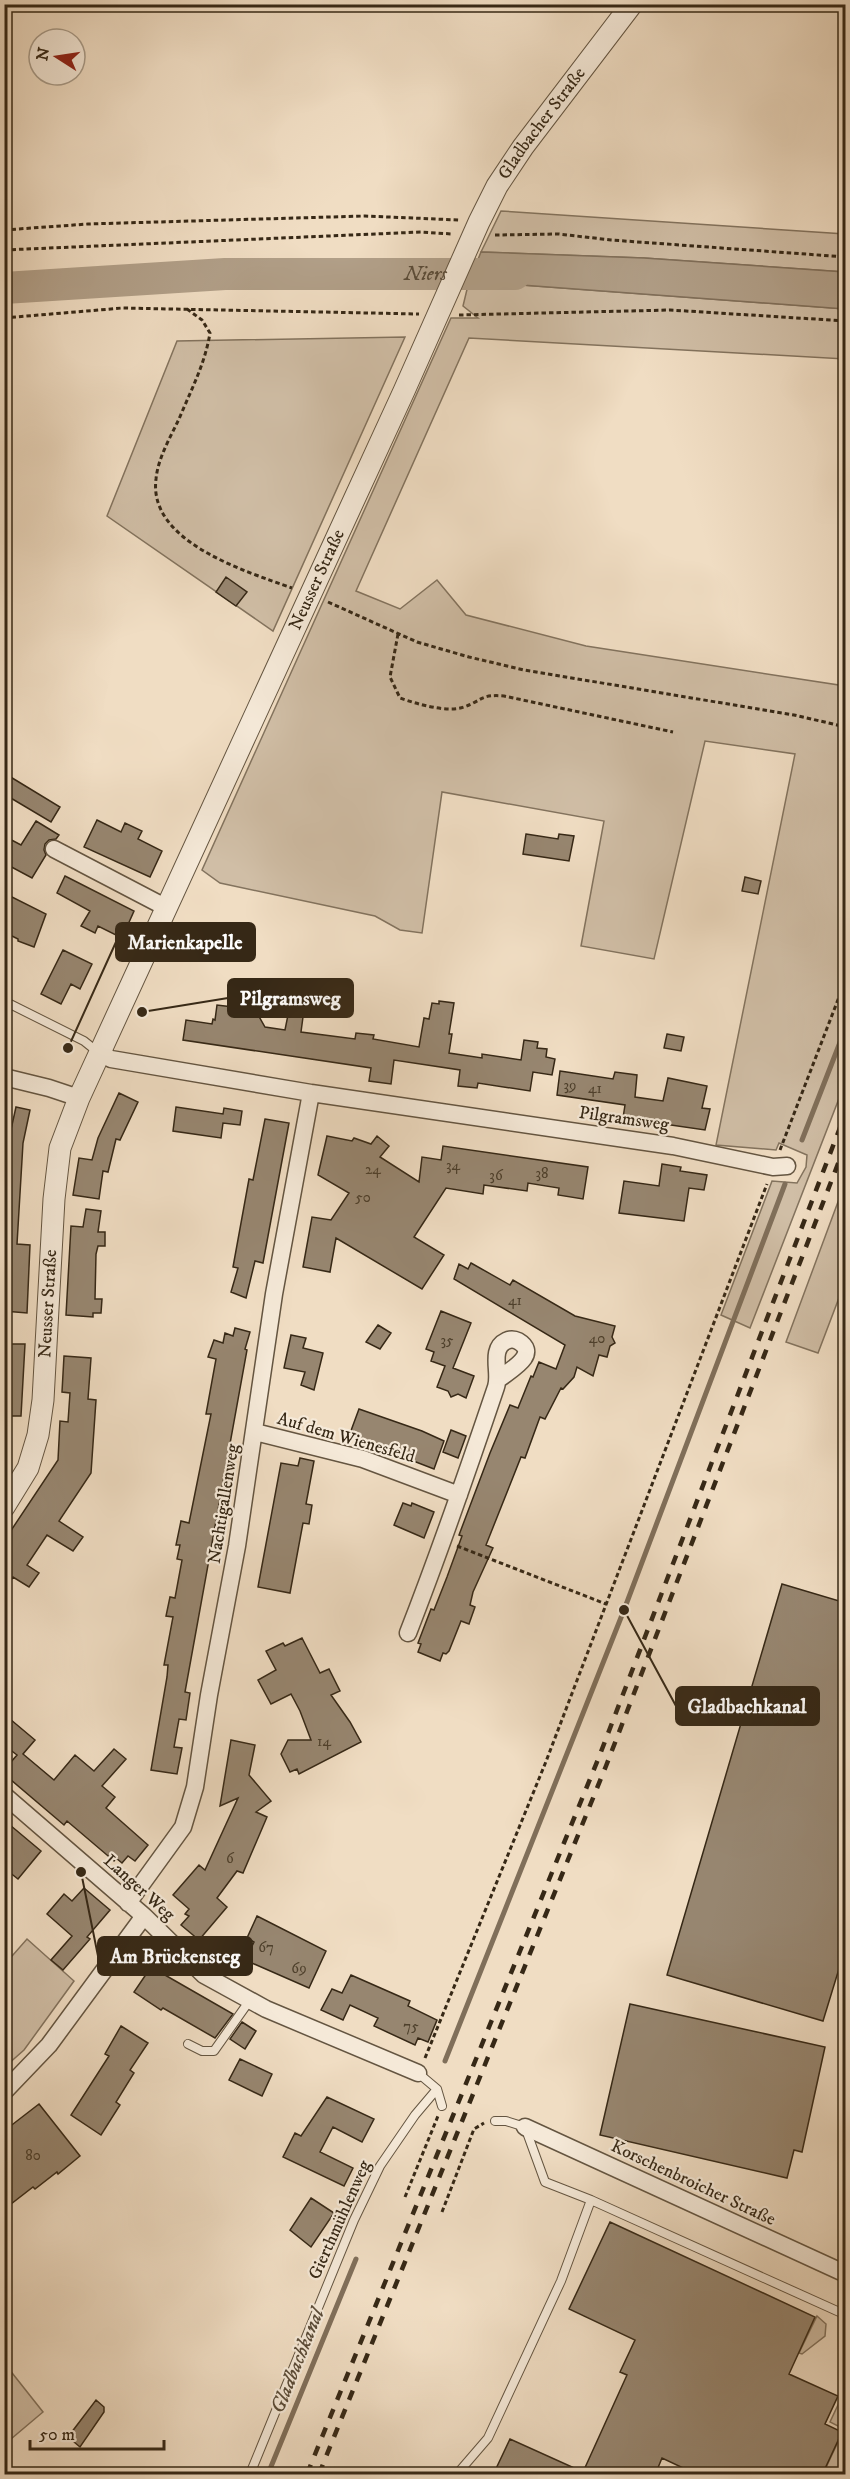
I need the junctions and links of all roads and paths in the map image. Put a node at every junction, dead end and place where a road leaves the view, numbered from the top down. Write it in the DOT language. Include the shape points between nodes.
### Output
graph roads {
  1 [pos="632,4"];
  2 [pos="4,230"];
  3 [pos="472,236"];
  4 [pos="4,250"];
  5 [pos="846,257"];
  6 [pos="187,309"];
  7 [pos="447,309"];
  8 [pos="421,314"];
  9 [pos="4,318"];
  10 [pos="846,321"];
  11 [pos="315,596"];
  12 [pos="398,634"];
  13 [pos="846,727"];
  14 [pos="673,732"];
  15 [pos="54,849"];
  16 [pos="167,908"];
  17 [pos="846,979"];
  18 [pos="4,1001"];
  19 [pos="100,1053"];
  20 [pos="4,1077"];
  21 [pos="311,1093"];
  22 [pos="79,1098"];
  23 [pos="780,1166"];
  24 [pos="498,1380"];
  25 [pos="255,1432"];
  26 [pos="459,1495"];
  27 [pos="4,1508"];
  28 [pos="444,1541"];
  29 [pos="606,1604"];
  30 [pos="408,1633"];
  31 [pos="4,1794"];
  32 [pos="128,1903"];
  33 [pos="144,1916"];
  34 [pos="250,2000"];
  35 [pos="188,2044"];
  36 [pos="418,2073"];
  37 [pos="7,2087"];
  38 [pos="437,2089"];
  39 [pos="442,2106"];
  40 [pos="495,2121"];
  41 [pos="525,2127"];
  42 [pos="405,2197"];
  43 [pos="591,2200"];
  44 [pos="442,2212"];
  45 [pos="846,2274"];
  46 [pos="846,2315"];
  47 [pos="250,2475"];
  48 [pos="457,2475"];
  1 -- 3 [label="street, Gladbacher Straße" via="523,147 497,186"];
  2 -- 3 [label="path" via="365,216 429,217"];
  3 -- 4 [label="path" via="420,232"];
  3 -- 5 [label="path" via="574,235"];
  3 -- 7 [label="street, Neusser Straße"];
  6 -- 8 [label="path"];
  6 -- 9 [label="path" via="122,308"];
  6 -- 11 [label="path" via="202,320 210,333 206,356 162,457 156,478 156,502 176,532 232,567"];
  7 -- 10 [label="path" via="669,310"];
  7 -- 11 [label="street, Neusser Straße"];
  11 -- 12 [label="path"];
  11 -- 16 [label="street, Neusser Straße"];
  12 -- 13 [label="path" via="524,670"];
  12 -- 14 [label="path" via="390,677 400,698 424,706 462,708 487,694"];
  15 -- 16 [label="street"];
  16 -- 19 [label="street, Neusser Straße"];
  17 -- 23 [label="path"];
  18 -- 19 [label="lane"];
  19 -- 21 [label="street, Pilgramsweg" via="111,1059"];
  19 -- 22 [label="street, Neusser Straße"];
  20 -- 22 [label="street"];
  21 -- 23 [label="street, Pilgramsweg" via="673,1146"];
  21 -- 25 [label="street, Nachtigallenweg" via="274,1294"];
  22 -- 27 [label="street, Neusser Straße" via="58,1158 38,1435 28,1468"];
  23 -- 29 [label="path"];
  24 -- 26 [label="street"];
  25 -- 26 [label="street, Auf dem Wienesfeld" via="363,1459"];
  25 -- 32 [label="street, Nachtigallenweg" via="195,1787 183,1827"];
  26 -- 28 [label="street"];
  28 -- 29 [label="path"];
  28 -- 30 [label="street"];
  29 -- 36 [label="path"];
  31 -- 32 [label="street, Langer Weg"];
  32 -- 33 [label="street, Langer Weg"];
  33 -- 34 [label="street, Langer Weg" via="204,1975"];
  33 -- 37 [label="street" via="48,2046"];
  34 -- 35 [label="lane" via="214,2051 202,2051"];
  34 -- 36 [label="street, Langer Weg"];
  36 -- 38 [label="lane"];
  38 -- 39 [label="lane"];
  38 -- 47 [label="lane, Gierthmühlenweg" via="380,2166 354,2220"];
  39 -- 42 [label="path"];
  40 -- 41 [label="lane"];
  40 -- 44 [label="path" via="474,2129"];
  41 -- 43 [label="lane" via="545,2182"];
  41 -- 45 [label="street, Korschenbroicher Straße"];
  43 -- 46 [label="lane"];
  43 -- 48 [label="lane" via="561,2281 488,2438"];
}
